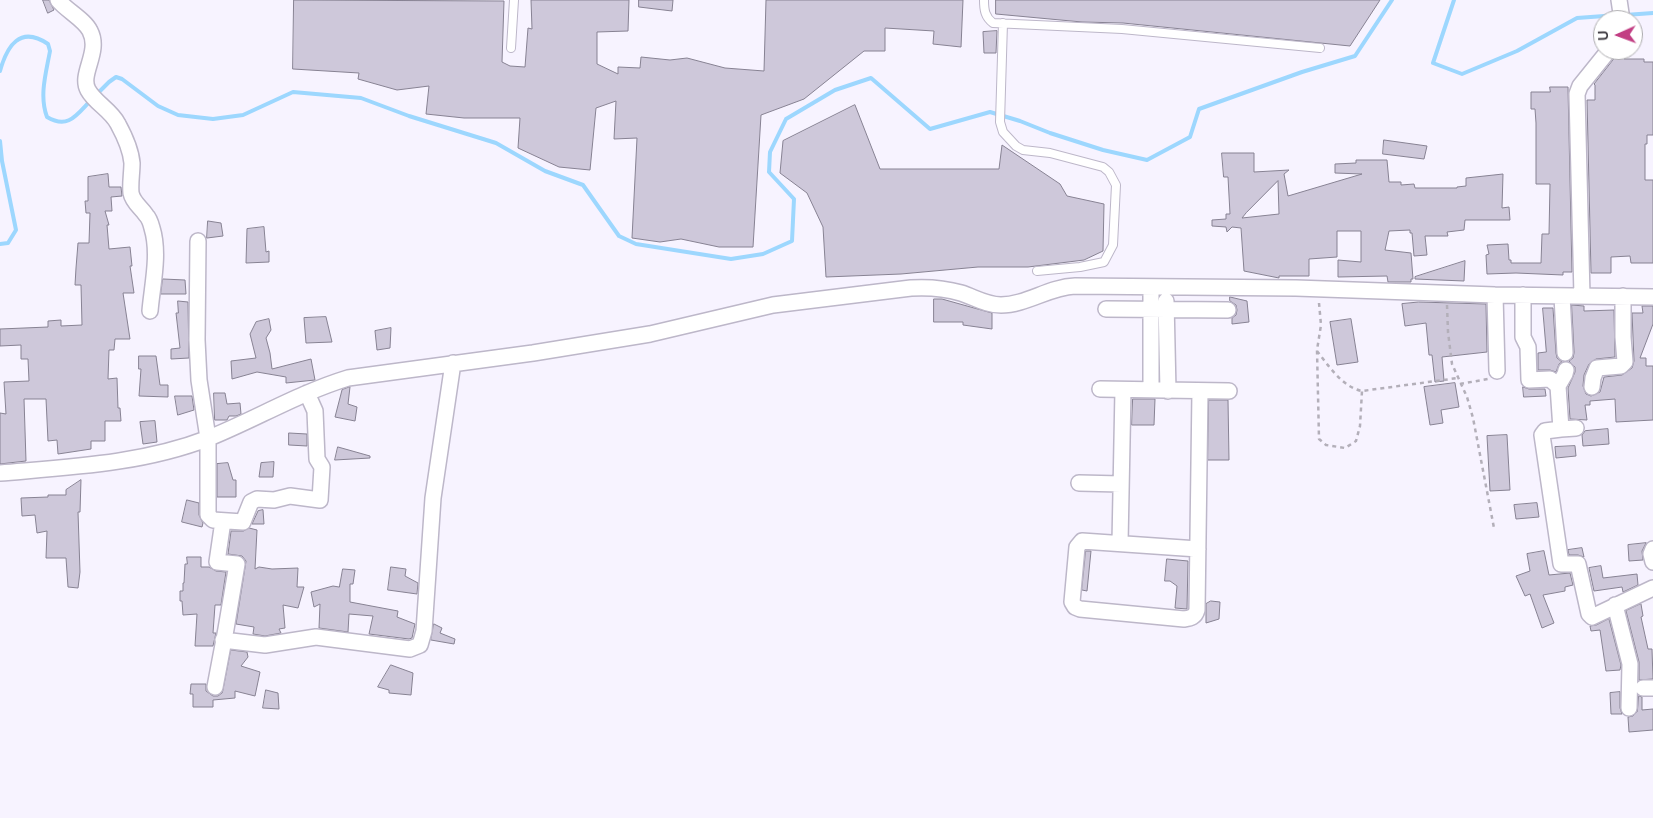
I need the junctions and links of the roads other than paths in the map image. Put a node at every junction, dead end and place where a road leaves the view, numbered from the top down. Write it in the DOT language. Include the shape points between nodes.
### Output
graph roads {
  1 [pos="58,0"];
  2 [pos="514,0"];
  3 [pos="984,0"];
  4 [pos="1002,24"];
  5 [pos="511,48"];
  6 [pos="1320,48"];
  7 [pos="1601,60"];
  8 [pos="198,241"];
  9 [pos="1036,271"];
  10 [pos="1158,287"];
  11 [pos="1495,295"];
  12 [pos="1523,295"];
  13 [pos="1562,296"];
  14 [pos="1582,296"];
  15 [pos="1623,296"];
  16 [pos="1653,297"];
  17 [pos="1106,309"];
  18 [pos="1158,310"];
  19 [pos="1228,310"];
  20 [pos="150,311"];
  21 [pos="1565,353"];
  22 [pos="453,363"];
  23 [pos="1566,370"];
  24 [pos="1497,371"];
  25 [pos="1558,386"];
  26 [pos="1592,386"];
  27 [pos="1100,389"];
  28 [pos="1123,390"];
  29 [pos="1151,390"];
  30 [pos="1168,390"];
  31 [pos="1200,391"];
  32 [pos="1229,391"];
  33 [pos="307,393"];
  34 [pos="208,438"];
  35 [pos="0,473"];
  36 [pos="1079,483"];
  37 [pos="1121,484"];
  38 [pos="223,521"];
  39 [pos="1120,543"];
  40 [pos="1198,549"];
  41 [pos="1653,549"];
  42 [pos="1653,562"];
  43 [pos="1653,588"];
  44 [pos="1615,605"];
  45 [pos="223,640"];
  46 [pos="215,686"];
  47 [pos="1629,708"];
  1 -- 20 [label="street" via="91,33 94,50 86,78 93,96 120,126 131,158 131,194 146,215 155,241"];
  2 -- 5 [label="lane"];
  3 -- 4 [label="lane" via="988,19"];
  4 -- 6 [label="lane" via="1122,29"];
  4 -- 9 [label="lane" via="1002,132 1023,150 1050,153 1103,167 1116,185 1113,245 1104,262 1080,268"];
  7 -- 14 [label="street" via="1577,94"];
  8 -- 34 [label="street" via="199,380"];
  10 -- 11 [label="street"];
  10 -- 18 [label="street"];
  10 -- 22 [label="street" via="1064,287 1001,305 946,290 911,288 773,305 650,334"];
  11 -- 12 [label="street"];
  11 -- 24 [label="street"];
  12 -- 13 [label="street"];
  12 -- 25 [label="street" via="1523,337 1528,347 1529,380 1550,379"];
  13 -- 14 [label="street"];
  13 -- 21 [label="street"];
  14 -- 15 [label="street"];
  15 -- 16 [label="street"];
  15 -- 26 [label="street" via="1625,362 1621,366 1596,368"];
  17 -- 18 [label="street"];
  18 -- 19 [label="street"];
  18 -- 29 [label="street"];
  18 -- 30 [label="street"];
  22 -- 33 [label="street" via="348,378"];
  22 -- 45 [label="street" via="433,498 424,631 420,645 410,649 316,637 265,645"];
  23 -- 25 [label="street"];
  25 -- 44 [label="street" via="1568,428 1545,431 1542,435 1560,562 1562,565 1578,564 1590,616"];
  27 -- 28 [label="street"];
  28 -- 29 [label="street"];
  28 -- 37 [label="street"];
  29 -- 30 [label="street"];
  30 -- 31 [label="street"];
  31 -- 32 [label="street"];
  31 -- 40 [label="street"];
  33 -- 34 [label="street"];
  33 -- 38 [label="street" via="315,411 317,459 322,467 320,500 290,496 274,500 257,499 251,502 243,522"];
  34 -- 35 [label="street" via="128,460"];
  34 -- 38 [label="street" via="208,515 213,520"];
  36 -- 37 [label="street"];
  37 -- 39 [label="street"];
  38 -- 45 [label="street" via="217,562 236,564"];
  39 -- 40 [label="street"];
  39 -- 40 [label="street" via="1086,540 1079,543 1071,597 1074,607 1190,618 1197,610"];
  41 -- 42 [label="street"];
  43 -- 44 [label="street"];
  44 -- 47 [label="street" via="1629,660"];
  45 -- 46 [label="street"];
}
